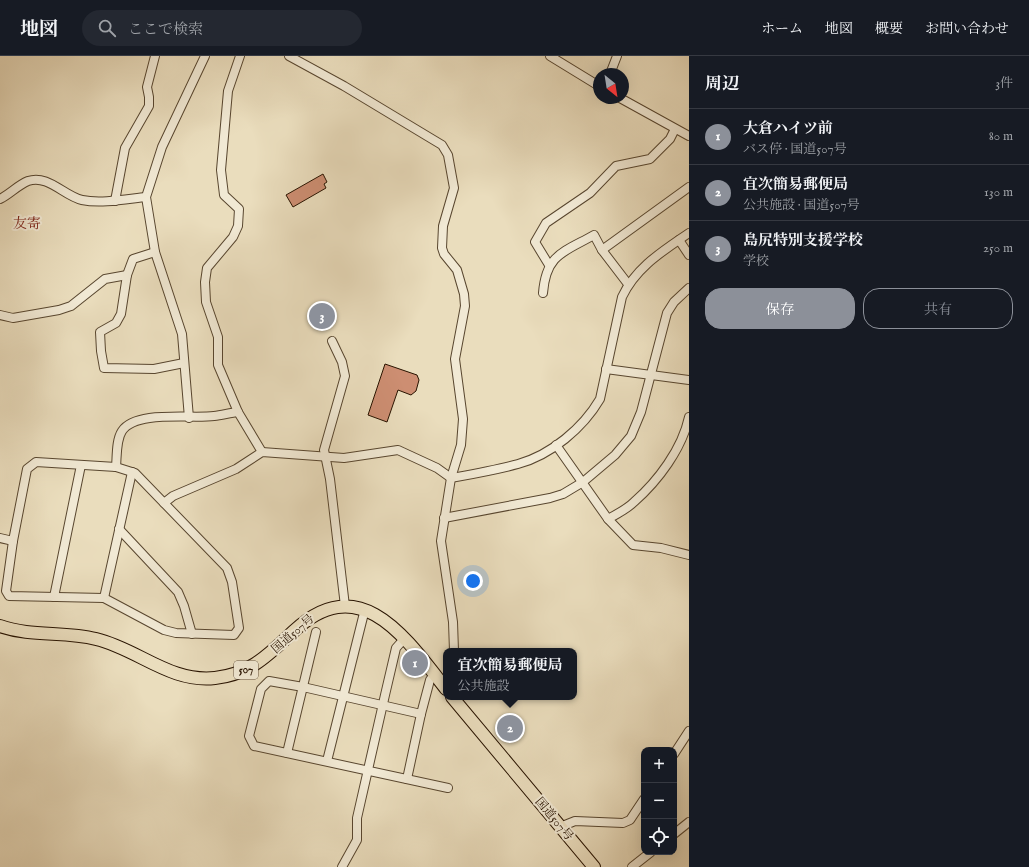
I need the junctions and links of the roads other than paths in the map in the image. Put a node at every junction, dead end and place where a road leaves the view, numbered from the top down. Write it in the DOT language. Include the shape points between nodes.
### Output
graph roads {
  1 [pos="155,56"];
  2 [pos="205,56"];
  3 [pos="240,56"];
  4 [pos="289,56"];
  5 [pos="550,56"];
  6 [pos="617,56"];
  7 [pos="612,68"];
  8 [pos="593,82"];
  9 [pos="629,103"];
  10 [pos="675,129"];
  11 [pos="689,136"];
  12 [pos="689,187"];
  13 [pos="146,197"];
  14 [pos="0,199"];
  15 [pos="115,201"];
  16 [pos="689,233"];
  17 [pos="678,240"];
  18 [pos="602,250"];
  19 [pos="155,252"];
  20 [pos="689,255"];
  21 [pos="549,265"];
  22 [pos="127,274"];
  23 [pos="628,284"];
  24 [pos="689,288"];
  25 [pos="543,293"];
  26 [pos="0,315"];
  27 [pos="332,341"];
  28 [pos="184,363"];
  29 [pos="606,369"];
  30 [pos="649,376"];
  31 [pos="689,380"];
  32 [pos="238,412"];
  33 [pos="689,417"];
  34 [pos="189,418"];
  35 [pos="556,446"];
  36 [pos="262,452"];
  37 [pos="325,457"];
  38 [pos="81,465"];
  39 [pos="116,467"];
  40 [pos="132,472"];
  41 [pos="451,478"];
  42 [pos="583,482"];
  43 [pos="164,503"];
  44 [pos="444,518"];
  45 [pos="608,519"];
  46 [pos="119,529"];
  47 [pos="0,538"];
  48 [pos="13,541"];
  49 [pos="689,555"];
  50 [pos="54,598"];
  51 [pos="104,598"];
  52 [pos="345,606"];
  53 [pos="365,609"];
  54 [pos="0,626"];
  55 [pos="316,632"];
  56 [pos="192,634"];
  57 [pos="404,639"];
  58 [pos="454,648"];
  59 [pos="434,674"];
  60 [pos="443,685"];
  61 [pos="303,687"];
  62 [pos="343,696"];
  63 [pos="454,700"];
  64 [pos="383,705"];
  65 [pos="421,714"];
  66 [pos="689,731"];
  67 [pos="677,749"];
  68 [pos="287,753"];
  69 [pos="327,761"];
  70 [pos="367,770"];
  71 [pos="407,779"];
  72 [pos="448,788"];
  73 [pos="641,804"];
  74 [pos="689,822"];
  75 [pos="560,827"];
  76 [pos="677,832"];
  77 [pos="647,855"];
  78 [pos="342,867"];
  79 [pos="594,867"];
  80 [pos="632,867"];
  1 -- 15 [label="street" via="147,87 149,106 126,148"];
  2 -- 13 [label="street" via="162,147"];
  3 -- 32 [label="street" via="228,91 221,170 224,194 239,208 238,226 233,237 207,268 205,282 206,302 218,337 218,365"];
  4 -- 41 [label="street" via="442,145 448,154 454,188 443,226 442,248 457,270 465,306 455,359 462,418 461,445"];
  5 -- 8 [label="street"];
  6 -- 7 [label="street"];
  9 -- 10 [label="street"];
  10 -- 11 [label="street"];
  10 -- 21 [label="street" via="670,139 650,159 616,166 590,193 546,223 535,242"];
  12 -- 18 [label="street"];
  13 -- 15 [label="street"];
  13 -- 19 [label="street"];
  14 -- 15 [label="street" via="29,180 39,180 82,200"];
  16 -- 17 [label="street"];
  17 -- 20 [label="street"];
  17 -- 23 [label="street" via="649,260"];
  18 -- 21 [label="street" via="594,234 554,258"];
  18 -- 23 [label="street"];
  19 -- 22 [label="street" via="133,259"];
  19 -- 28 [label="street" via="182,334"];
  21 -- 25 [label="street"];
  22 -- 26 [label="street" via="105,279 71,306 13,318"];
  22 -- 28 [label="street" via="121,314 116,323 100,332 100,351 104,368 154,369"];
  23 -- 29 [label="street" via="622,297"];
  24 -- 30 [label="street" via="666,313"];
  27 -- 37 [label="street" via="342,362 345,376 324,450"];
  28 -- 34 [label="street"];
  29 -- 30 [label="street"];
  29 -- 35 [label="street" via="600,399 592,412"];
  30 -- 31 [label="street"];
  30 -- 42 [label="street" via="641,412 631,436 615,455"];
  32 -- 34 [label="street"];
  32 -- 36 [label="street"];
  33 -- 45 [label="street" via="675,453 655,481 634,503"];
  34 -- 39 [label="street" via="152,417 136,420 122,430"];
  35 -- 41 [label="street" via="519,464"];
  35 -- 42 [label="street"];
  36 -- 37 [label="street"];
  36 -- 43 [label="street" via="236,469 173,496"];
  37 -- 41 [label="street" via="344,458 398,450 437,468"];
  37 -- 52 [label="street" via="330,479"];
  38 -- 39 [label="street"];
  38 -- 48 [label="street" via="36,462 27,469"];
  38 -- 50 [label="street"];
  39 -- 40 [label="street"];
  40 -- 43 [label="street"];
  40 -- 46 [label="street"];
  41 -- 44 [label="street"];
  42 -- 44 [label="street" via="550,498"];
  42 -- 45 [label="street"];
  43 -- 56 [label="street" via="227,568 232,582 239,628 234,635"];
  44 -- 58 [label="street" via="441,541 453,622"];
  45 -- 49 [label="street" via="634,545"];
  46 -- 51 [label="street"];
  46 -- 56 [label="street" via="178,592"];
  47 -- 48 [label="street"];
  48 -- 50 [label="street" via="6,591 9,596"];
  50 -- 51 [label="street"];
  51 -- 56 [label="street" via="164,630"];
  52 -- 53 [label="highway, 国道507号 / 507"];
  52 -- 54 [label="highway, 国道507号 / 507" via="325,610 307,619 267,657 256,664 234,674 213,678 192,678 172,673 126,650 96,639 24,632"];
  53 -- 57 [label="highway, 国道507号 / 507" via="380,617"];
  53 -- 62 [label="street"];
  55 -- 61 [label="street"];
  57 -- 59 [label="highway, 国道507号 / 507"];
  57 -- 64 [label="street" via="396,648"];
  59 -- 60 [label="highway, 国道507号 / 507"];
  59 -- 65 [label="street"];
  61 -- 62 [label="street"];
  61 -- 68 [label="street"];
  61 -- 68 [label="street" via="269,681 261,689 249,736 254,746"];
  62 -- 64 [label="street"];
  62 -- 69 [label="street"];
  63 -- 75 [label="highway, 国道507号"];
  64 -- 65 [label="street"];
  64 -- 70 [label="street"];
  65 -- 71 [label="street"];
  66 -- 67 [label="street"];
  68 -- 69 [label="street"];
  69 -- 70 [label="street"];
  70 -- 71 [label="street"];
  70 -- 78 [label="street" via="357,818 356,840"];
  71 -- 72 [label="street"];
  73 -- 75 [label="street" via="630,820 624,824 575,821"];
  74 -- 76 [label="street"];
  75 -- 79 [label="highway, 国道507号"];
  77 -- 80 [label="street"];
}
